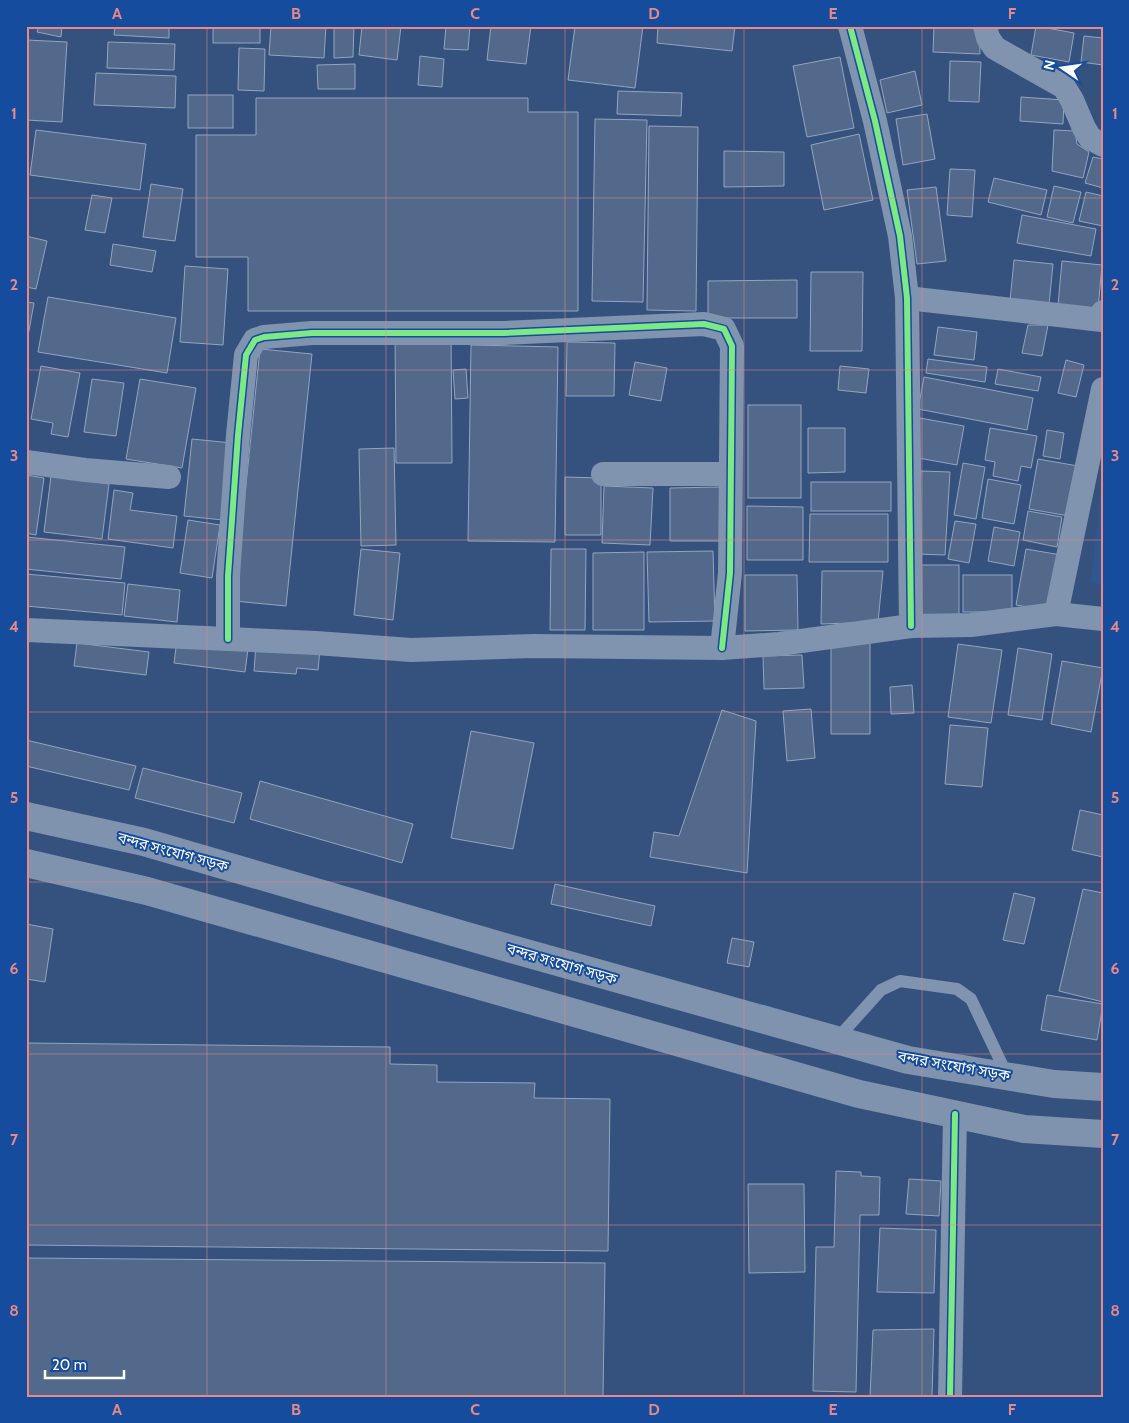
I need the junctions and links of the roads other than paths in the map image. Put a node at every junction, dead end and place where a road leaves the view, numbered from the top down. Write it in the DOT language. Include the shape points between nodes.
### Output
graph roads {
  1 [pos="850,26"];
  2 [pos="985,26"];
  3 [pos="1103,145"];
  4 [pos="907,298"];
  5 [pos="1102,318"];
  6 [pos="1103,389"];
  7 [pos="26,462"];
  8 [pos="603,474"];
  9 [pos="730,474"];
  10 [pos="169,477"];
  11 [pos="1056,614"];
  12 [pos="1103,618"];
  13 [pos="911,626"];
  14 [pos="26,630"];
  15 [pos="228,639"];
  16 [pos="722,648"];
  17 [pos="26,816"];
  18 [pos="26,863"];
  19 [pos="836,1040"];
  20 [pos="1008,1077"];
  21 [pos="1103,1087"];
  22 [pos="955,1114"];
  23 [pos="1103,1134"];
  24 [pos="950,1397"];
  1 -- 4 [label="street" via="900,236"];
  2 -- 3 [label="street" via="995,48 1064,87 1090,138"];
  4 -- 5 [label="street"];
  4 -- 13 [label="street"];
  6 -- 11 [label="street"];
  7 -- 10 [label="street"];
  8 -- 9 [label="street"];
  9 -- 15 [label="street" via="732,346 724,328 704,324 504,333 312,333 264,337 255,340 246,355 228,576"];
  9 -- 16 [label="street" via="730,572"];
  11 -- 12 [label="street"];
  11 -- 13 [label="street" via="971,625"];
  13 -- 16 [label="street" via="779,644"];
  14 -- 15 [label="street"];
  15 -- 16 [label="street" via="411,650 534,646"];
  17 -- 19 [label="highway, বন্দর সংযোগ সড়ক" via="144,842"];
  18 -- 22 [label="highway" via="156,893 859,1094"];
  19 -- 20 [label="highway, বন্দর সংযোগ সড়ক" via="908,1060"];
  19 -- 20 [label="lane" via="881,990 900,981 957,989 971,999"];
  20 -- 21 [label="highway, বন্দর সংযোগ সড়ক"];
  22 -- 23 [label="highway" via="1024,1129"];
  22 -- 24 [label="street"];
}
